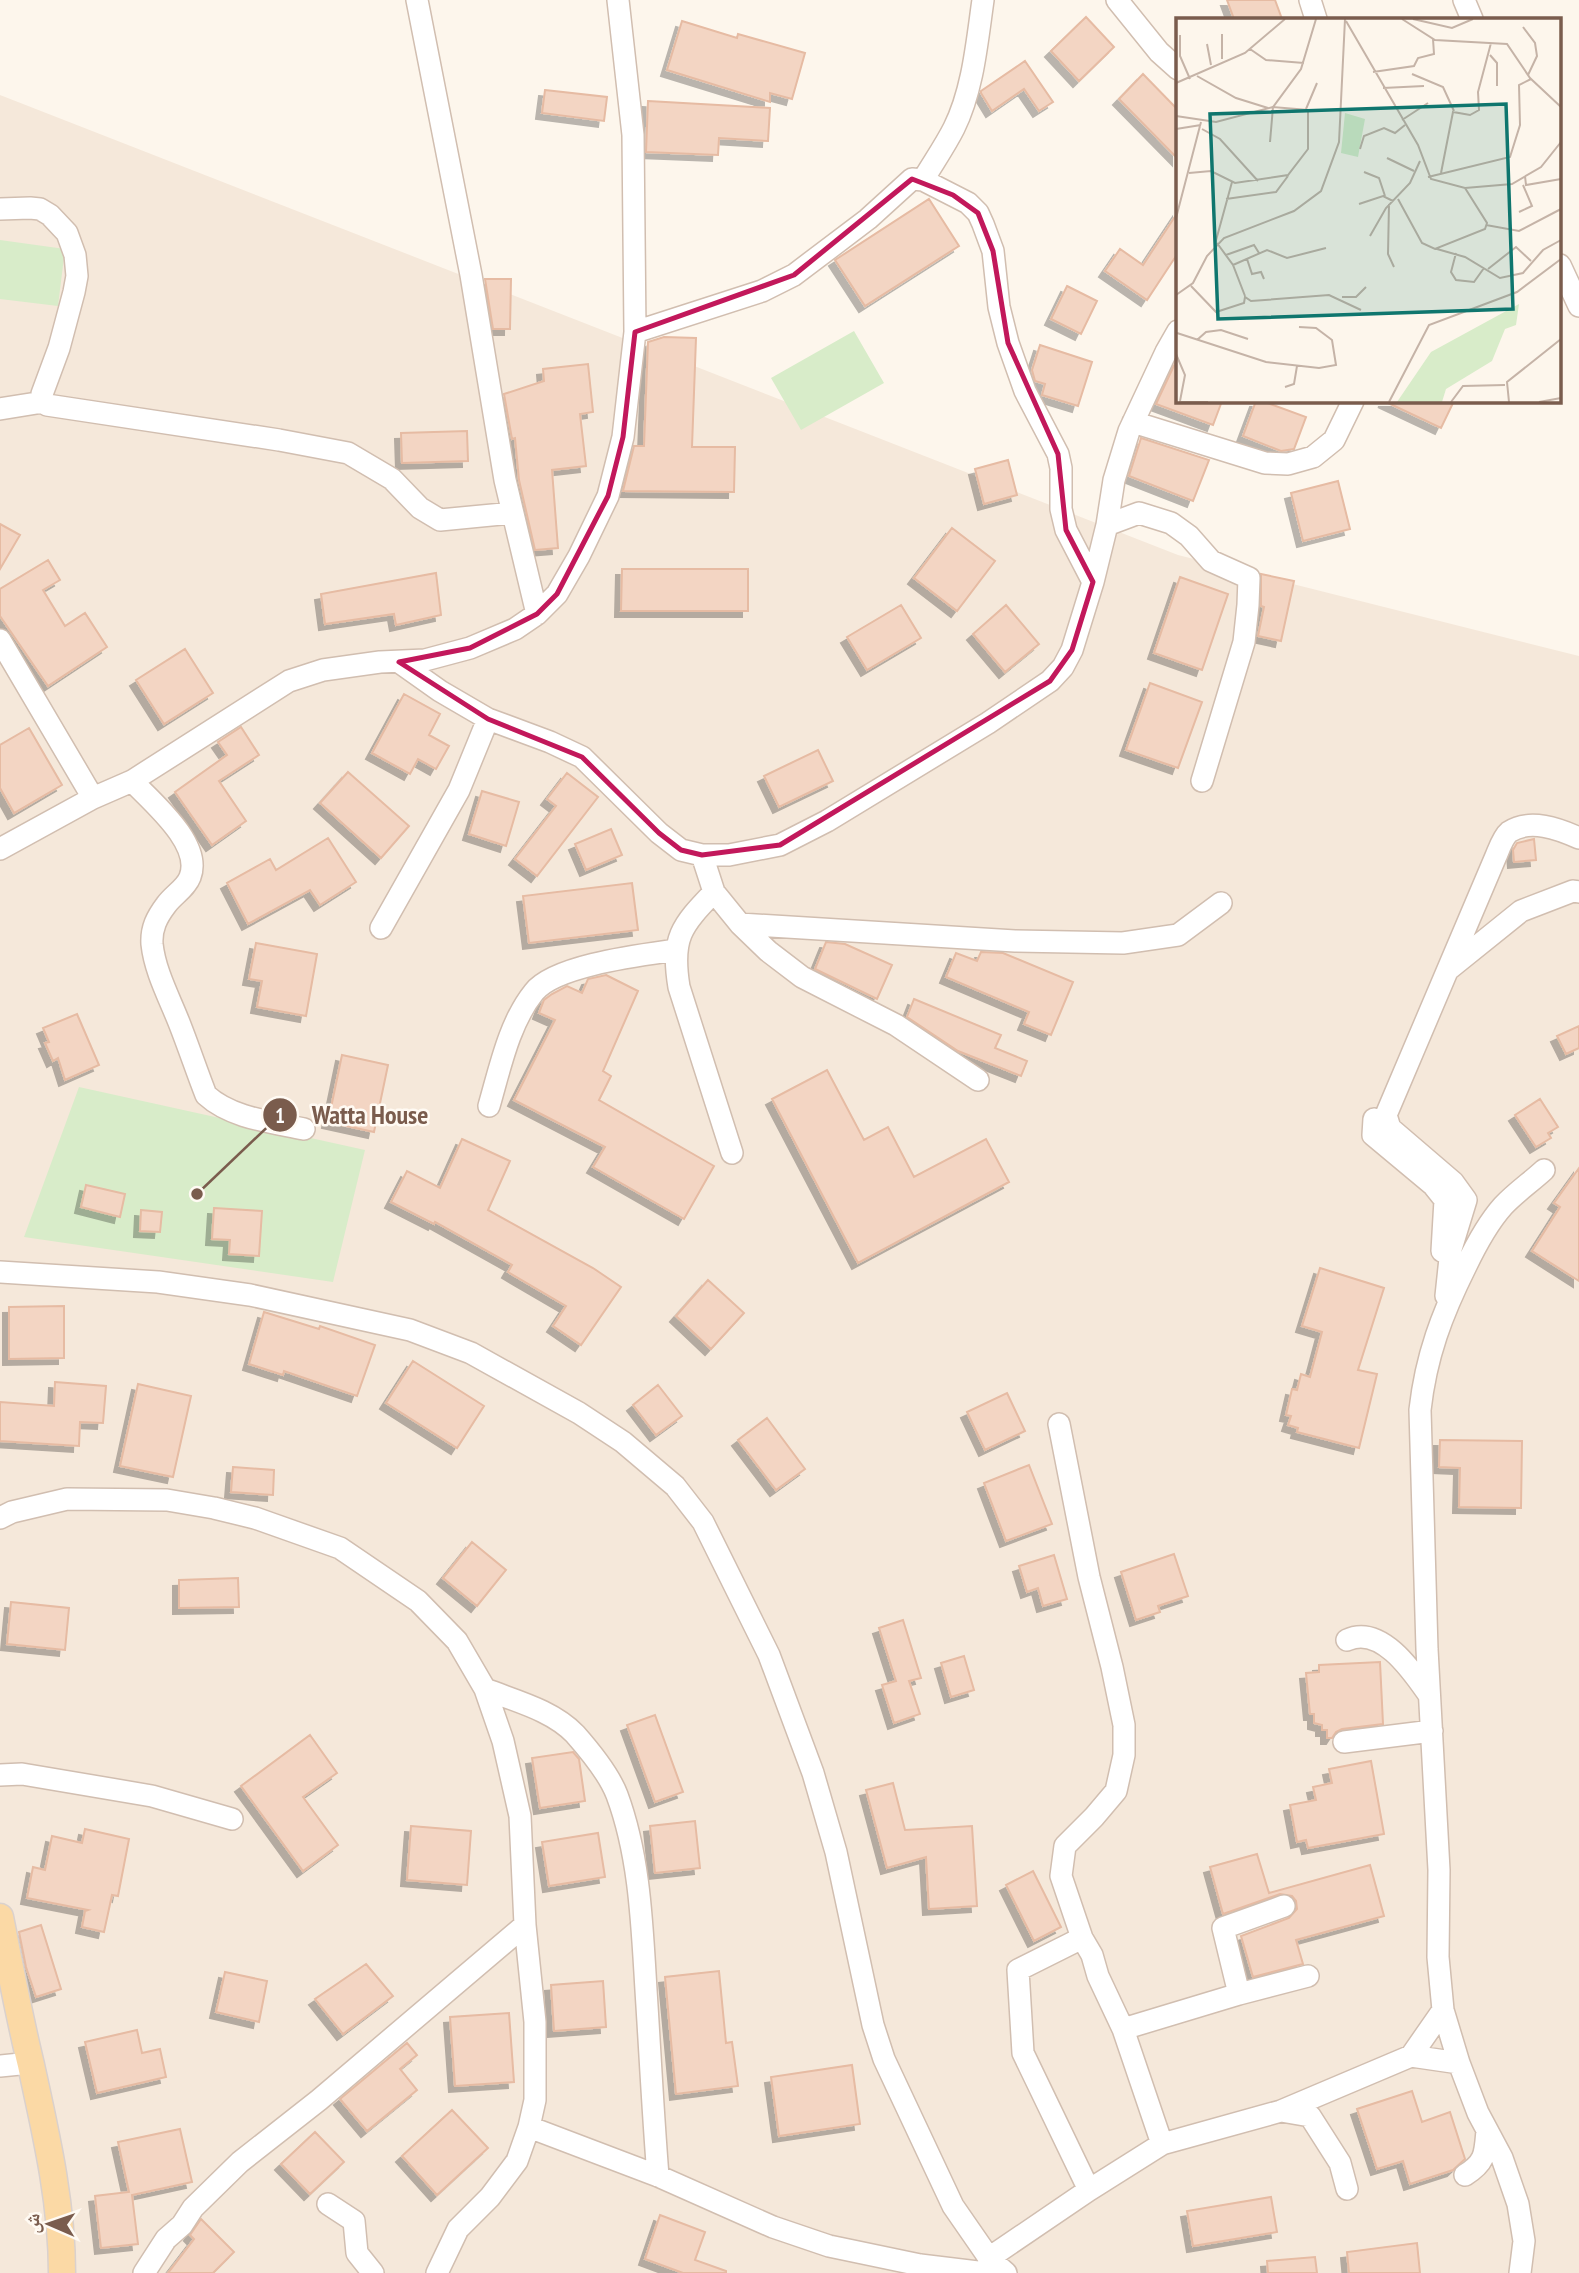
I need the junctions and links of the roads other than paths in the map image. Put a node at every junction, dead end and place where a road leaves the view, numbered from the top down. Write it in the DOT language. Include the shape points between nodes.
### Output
graph roads {
  1 [pos="417,0"];
  2 [pos="618,0"];
  3 [pos="983,0"];
  4 [pos="1117,0"];
  5 [pos="1310,0"];
  6 [pos="1464,0"];
  7 [pos="1316,18"];
  8 [pos="1472,18"];
  9 [pos="1176,67"];
  10 [pos="923,180"];
  11 [pos="0,209"];
  12 [pos="1562,269"];
  13 [pos="1579,306"];
  14 [pos="635,332"];
  15 [pos="1176,334"];
  16 [pos="43,401"];
  17 [pos="1353,402"];
  18 [pos="0,409"];
  19 [pos="1133,422"];
  20 [pos="512,513"];
  21 [pos="1107,525"];
  22 [pos="1093,582"];
  23 [pos="537,614"];
  24 [pos="0,640"];
  25 [pos="399,662"];
  26 [pos="488,719"];
  27 [pos="132,781"];
  28 [pos="1202,781"];
  29 [pos="93,798"];
  30 [pos="1579,838"];
  31 [pos="0,849"];
  32 [pos="702,855"];
  33 [pos="714,892"];
  34 [pos="1579,892"];
  35 [pos="1221,903"];
  36 [pos="740,924"];
  37 [pos="381,928"];
  38 [pos="676,950"];
  39 [pos="1447,970"];
  40 [pos="978,1080"];
  41 [pos="489,1106"];
  42 [pos="1374,1119"];
  43 [pos="304,1129"];
  44 [pos="732,1153"];
  45 [pos="1544,1170"];
  46 [pos="0,1272"];
  47 [pos="1442,1316"];
  48 [pos="1059,1424"];
  49 [pos="0,1518"];
  50 [pos="1347,1640"];
  51 [pos="485,1689"];
  52 [pos="1430,1697"];
  53 [pos="1432,1731"];
  54 [pos="1344,1742"];
  55 [pos="0,1775"];
  56 [pos="232,1819"];
  57 [pos="1284,1906"];
  58 [pos="0,1917"];
  59 [pos="525,1925"];
  60 [pos="1082,1938"];
  61 [pos="1307,1976"];
  62 [pos="1239,1994"];
  63 [pos="1443,2010"];
  64 [pos="1124,2029"];
  65 [pos="1411,2056"];
  66 [pos="30,2063"];
  67 [pos="1459,2063"];
  68 [pos="0,2066"];
  69 [pos="1281,2110"];
  70 [pos="529,2127"];
  71 [pos="1487,2130"];
  72 [pos="1162,2144"];
  73 [pos="1465,2175"];
  74 [pos="658,2176"];
  75 [pos="1089,2189"];
  76 [pos="1347,2189"];
  77 [pos="328,2204"];
  78 [pos="988,2266"];
  79 [pos="62,2273"];
  80 [pos="144,2273"];
  81 [pos="373,2273"];
  82 [pos="437,2273"];
  83 [pos="1006,2273"];
  84 [pos="1520,2273"];
  1 -- 20 [label="street"];
  2 -- 14 [label="street" via="633,135"];
  3 -- 10 [label="street" via="965,97 954,127"];
  4 -- 9 [label="street"];
  5 -- 7 [label="street"];
  6 -- 8 [label="street"];
  10 -- 14 [label="street" via="912,179 794,275 762,291"];
  10 -- 22 [label="street" via="968,204 978,213 990,240 1008,343 1025,391 1058,454 1066,530"];
  11 -- 16 [label="street" via="40,209 50,215 67,233 75,255 74,292"];
  12 -- 13 [label="street"];
  14 -- 23 [label="street" via="623,437 608,496 557,594"];
  15 -- 19 [label="street"];
  16 -- 18 [label="street"];
  16 -- 20 [label="street" via="52,407 348,453 392,479 439,520"];
  17 -- 19 [label="street" via="1335,440 1312,457 1288,464 1265,463"];
  19 -- 21 [label="street" via="1114,480"];
  20 -- 23 [label="street"];
  21 -- 22 [label="street"];
  21 -- 28 [label="street" via="1139,513 1171,523 1210,561 1249,578 1244,642"];
  22 -- 32 [label="street" via="1072,650 1050,681 827,821 780,845"];
  23 -- 25 [label="street" via="470,648"];
  24 -- 29 [label="street"];
  25 -- 26 [label="street"];
  25 -- 27 [label="street" via="323,670 289,681"];
  26 -- 32 [label="street" via="582,757 659,833 681,850"];
  26 -- 37 [label="street" via="459,790"];
  27 -- 29 [label="street"];
  27 -- 43 [label="street" via="178,829 192,859 189,880 156,919 152,942 206,1095 231,1111"];
  29 -- 31 [label="street"];
  30 -- 39 [label="street" via="1528,824 1508,833"];
  32 -- 33 [label="street"];
  33 -- 36 [label="street"];
  33 -- 38 [label="street" via="687,919"];
  34 -- 39 [label="street" via="1521,911"];
  35 -- 36 [label="street" via="1178,935 1123,943"];
  36 -- 40 [label="street" via="802,976 896,1025"];
  38 -- 41 [label="street" via="587,965 535,990 505,1052"];
  38 -- 44 [label="street" via="679,987"];
  39 -- 47 [label="street" via="1385,1115 1390,1128 1453,1182 1466,1200 1451,1249"];
  42 -- 47 [label="street" via="1373,1135 1445,1200"];
  45 -- 47 [label="street" via="1503,1207 1479,1240"];
  46 -- 78 [label="street" via="158,1282 250,1295 410,1330 471,1353 579,1413 676,1486 703,1522 769,1654 813,1773 836,1852 884,2059 953,2206"];
  47 -- 52 [label="street" via="1424,1377 1420,1410"];
  48 -- 60 [label="street" via="1124,1725 1124,1755 1116,1791 1065,1846 1061,1875"];
  49 -- 51 [label="street" via="66,1499 167,1500 289,1528 340,1548 418,1601 457,1641"];
  50 -- 52 [label="street" via="1367,1637 1382,1643 1398,1654"];
  51 -- 59 [label="street" via="503,1741 520,1816"];
  51 -- 74 [label="street" via="540,1710 573,1732 616,1793 636,1876"];
  52 -- 53 [label="street"];
  53 -- 54 [label="street"];
  53 -- 63 [label="street"];
  55 -- 56 [label="street" via="22,1774 152,1796"];
  57 -- 62 [label="street" via="1223,1928"];
  58 -- 66 [label="main road"];
  59 -- 70 [label="street" via="535,2022 535,2100"];
  59 -- 80 [label="street" via="240,2162 166,2239"];
  60 -- 64 [label="street"];
  60 -- 75 [label="street" via="1018,1970 1023,2053"];
  61 -- 62 [label="street"];
  62 -- 64 [label="street"];
  63 -- 65 [label="street"];
  63 -- 67 [label="street"];
  64 -- 72 [label="street"];
  65 -- 67 [label="street"];
  65 -- 69 [label="street"];
  66 -- 68 [label="street"];
  66 -- 79 [label="main road" via="51,2151"];
  67 -- 71 [label="street"];
  69 -- 72 [label="street"];
  69 -- 76 [label="street" via="1310,2116 1340,2163"];
  70 -- 74 [label="street"];
  70 -- 82 [label="street" via="517,2161 458,2229"];
  71 -- 73 [label="street" via="1485,2155"];
  71 -- 84 [label="street" via="1518,2204 1524,2241"];
  72 -- 75 [label="street"];
  74 -- 78 [label="street" via="773,2227 829,2246 919,2265"];
  75 -- 78 [label="street"];
  77 -- 81 [label="street" via="354,2221 357,2253"];
  78 -- 83 [label="street"];
}
